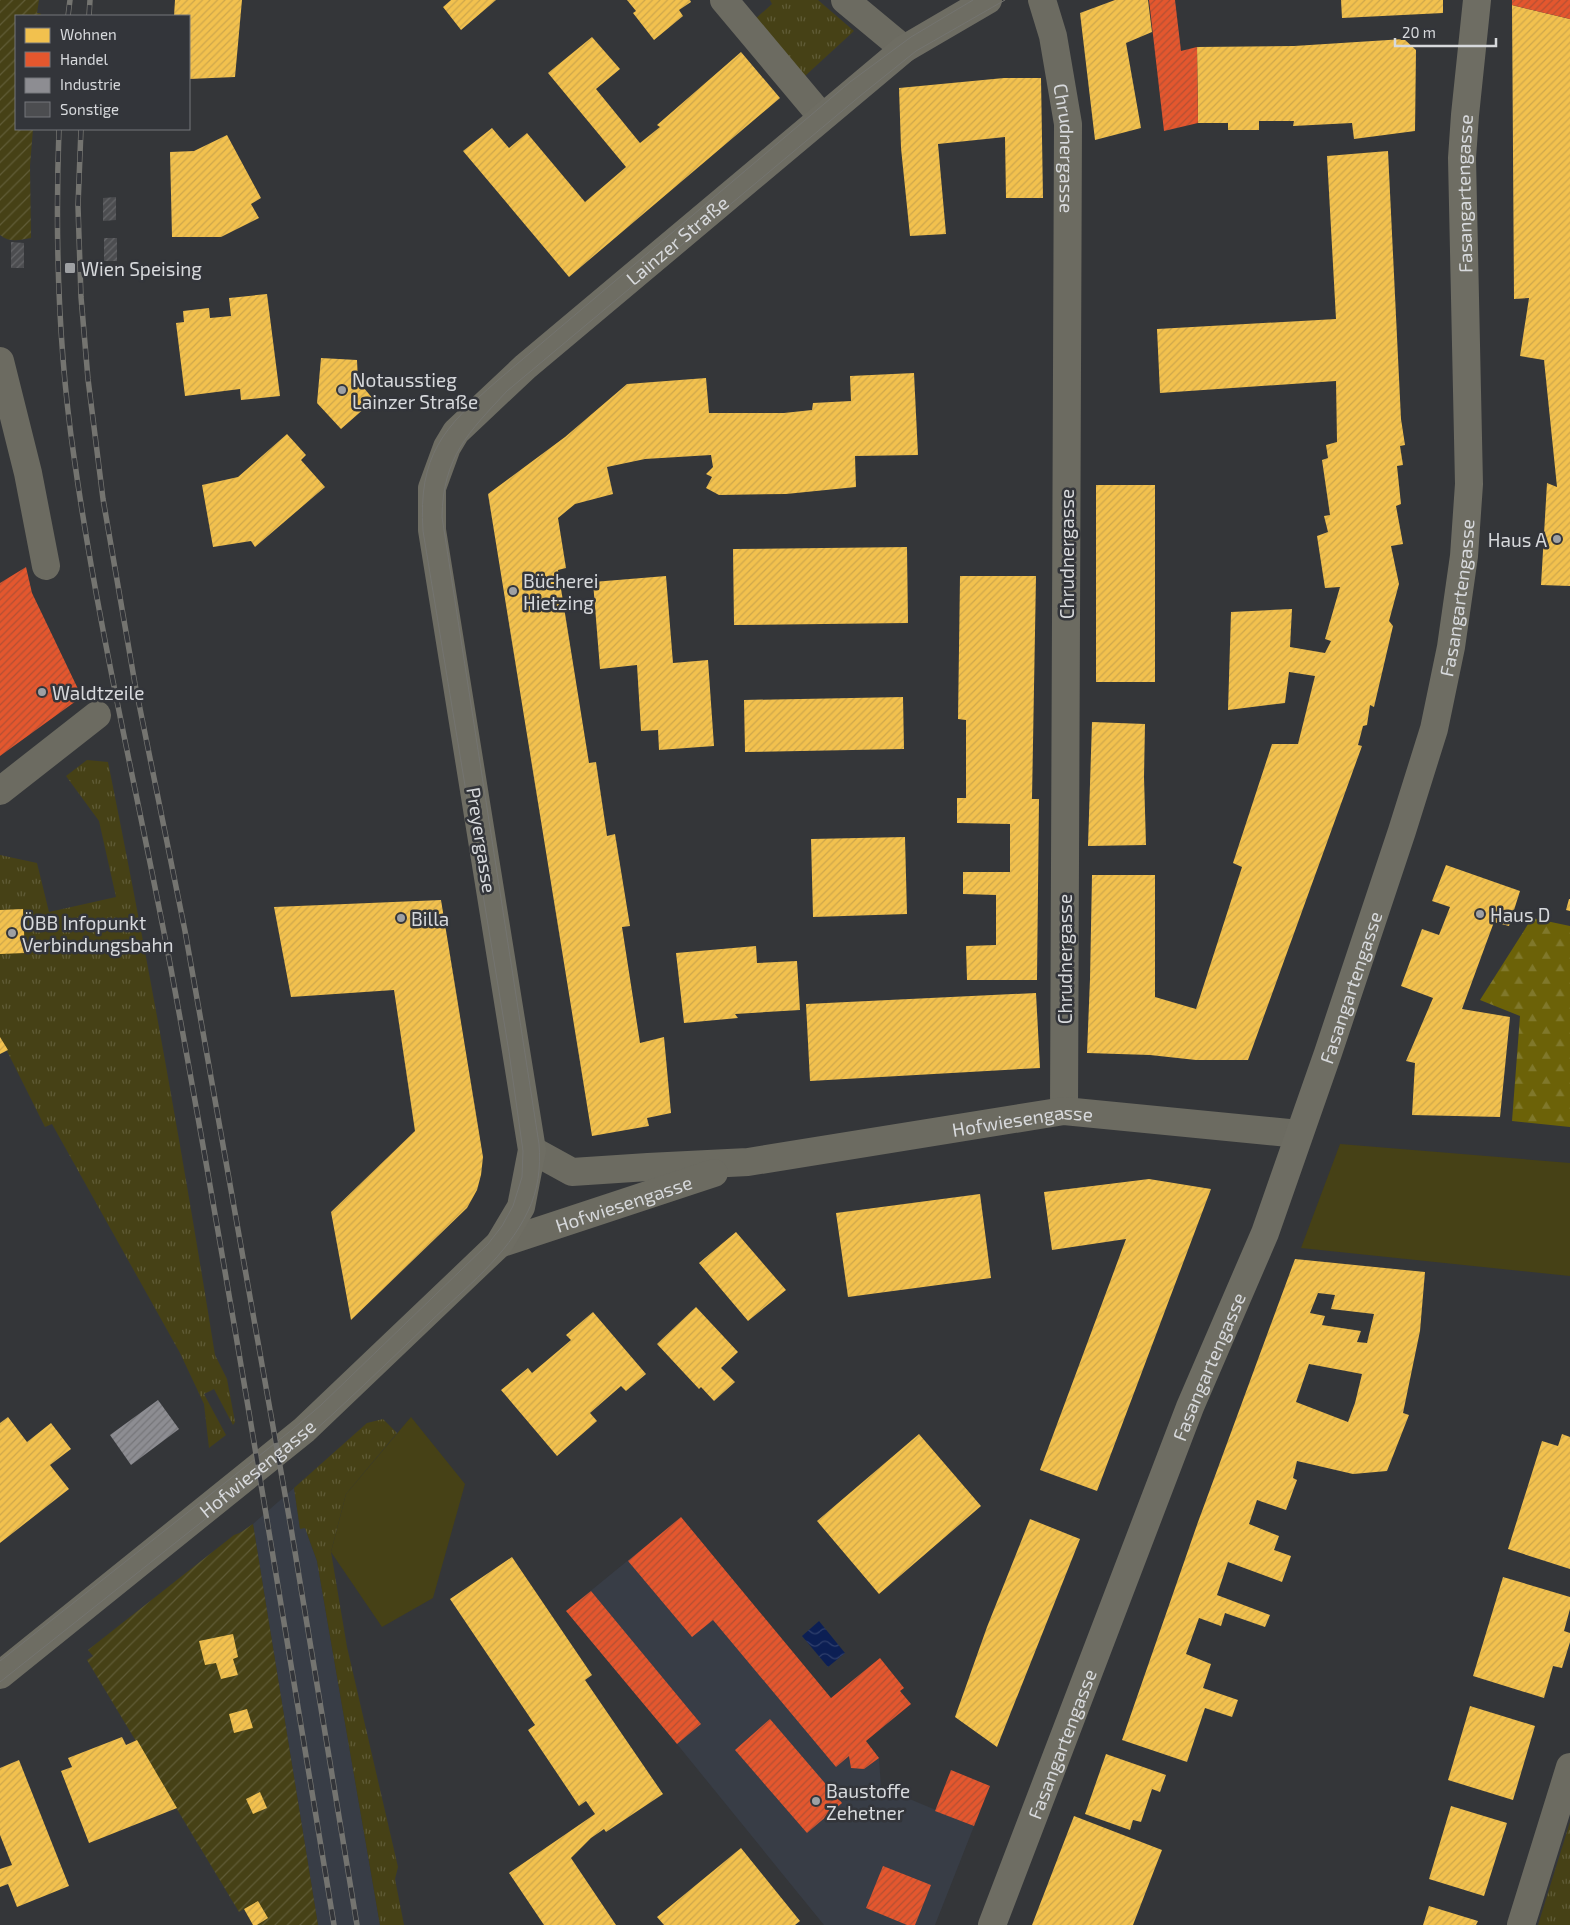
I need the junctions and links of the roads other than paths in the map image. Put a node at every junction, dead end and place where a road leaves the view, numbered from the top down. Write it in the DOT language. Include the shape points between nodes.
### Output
graph roads {
  1 [pos="724,0"];
  2 [pos="845,0"];
  3 [pos="988,0"];
  4 [pos="1042,0"];
  5 [pos="1476,0"];
  6 [pos="904,49"];
  7 [pos="822,116"];
  8 [pos="0,361"];
  9 [pos="432,530"];
  10 [pos="46,566"];
  11 [pos="97,715"];
  12 [pos="0,790"];
  13 [pos="1064,1111"];
  14 [pos="1299,1134"];
  15 [pos="532,1150"];
  16 [pos="748,1162"];
  17 [pos="499,1244"];
  18 [pos="0,1675"];
  19 [pos="1570,1767"];
  20 [pos="992,1925"];
  21 [pos="1521,1925"];
  1 -- 7 [label="street"];
  2 -- 6 [label="street"];
  3 -- 6 [label="main road, Lainzer Straße"];
  4 -- 13 [label="street, Chrudnergasse" via="1053,36 1068,124"];
  5 -- 14 [label="main road, Fasangartengasse" via="1462,158 1468,484 1464,556 1451,647 1434,728 1402,831"];
  6 -- 7 [label="main road, Lainzer Straße"];
  7 -- 9 [label="main road, Lainzer Straße" via="525,367 456,432 432,488"];
  8 -- 10 [label="street" via="28,473"];
  9 -- 15 [label="main road, Preyergasse"];
  11 -- 12 [label="street"];
  13 -- 14 [label="street, Hofwiesengasse"];
  13 -- 16 [label="street, Hofwiesengasse"];
  14 -- 20 [label="main road, Fasangartengasse" via="1265,1233 1190,1408"];
  15 -- 16 [label="street, Hofwiesengasse" via="572,1172"];
  15 -- 17 [label="main road, Hofwiesengasse" via="521,1207"];
  16 -- 17 [label="street, Hofwiesengasse"];
  17 -- 18 [label="main road, Hofwiesengasse" via="304,1430"];
  19 -- 21 [label="street"];
}
